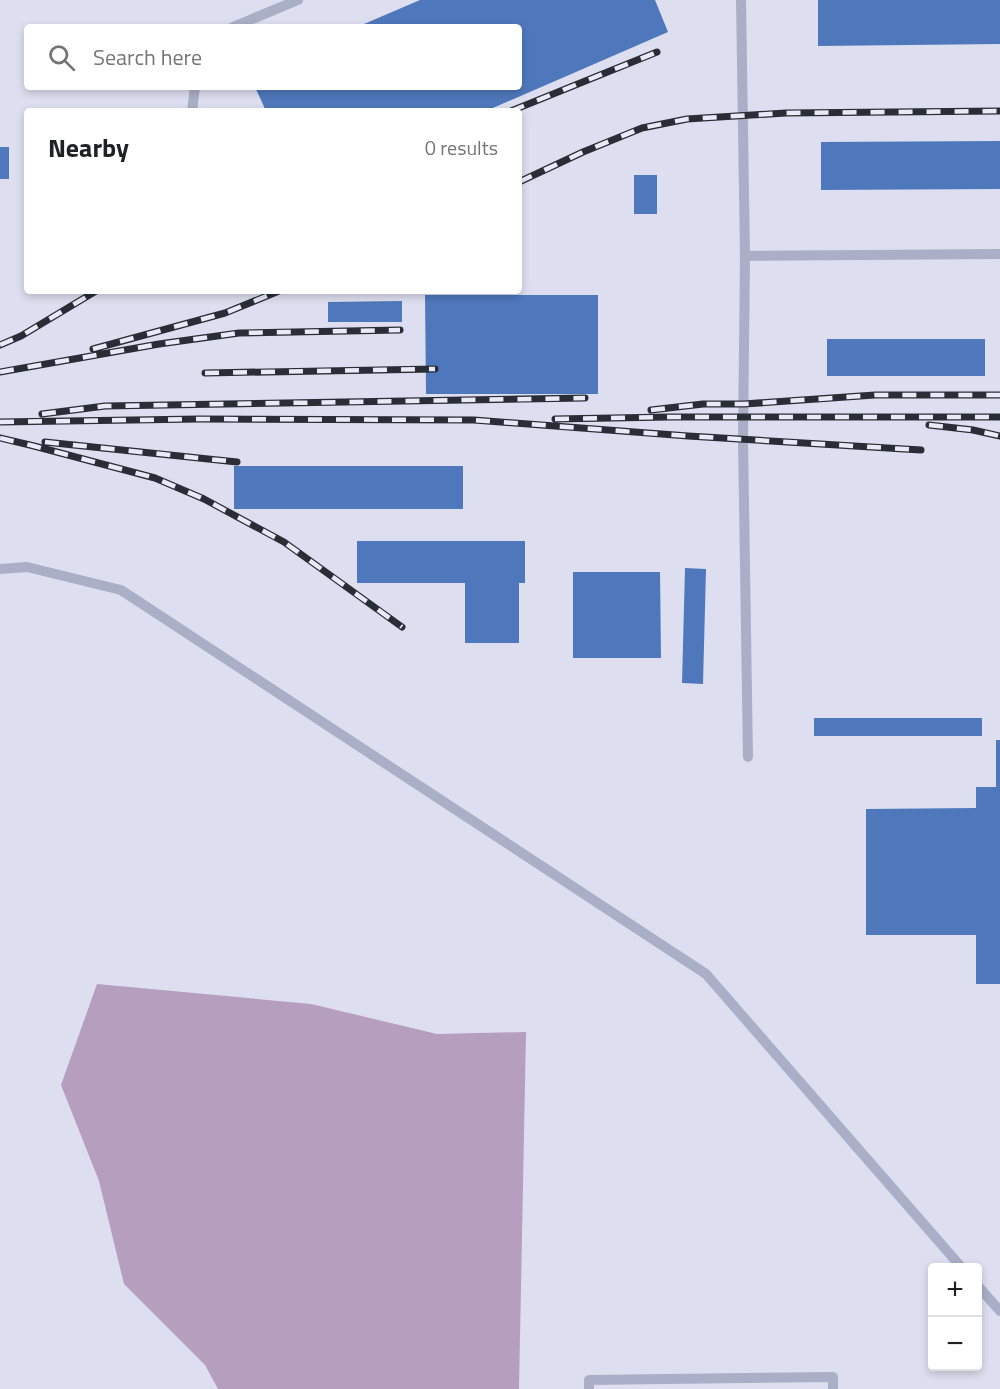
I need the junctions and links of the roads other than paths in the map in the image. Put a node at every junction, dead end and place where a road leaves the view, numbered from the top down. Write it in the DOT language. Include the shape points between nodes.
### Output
graph roads {
  1 [pos="298,0"];
  2 [pos="741,0"];
  3 [pos="240,24"];
  4 [pos="195,90"];
  5 [pos="192,108"];
  6 [pos="1000,254"];
  7 [pos="745,256"];
  8 [pos="0,569"];
  9 [pos="748,758"];
  10 [pos="958,1263"];
  11 [pos="982,1291"];
  12 [pos="1000,1311"];
  13 [pos="589,1389"];
  14 [pos="833,1389"];
  1 -- 3 [label="lane"];
  2 -- 7 [label="lane"];
  4 -- 5 [label="lane"];
  6 -- 7 [label="lane"];
  7 -- 9 [label="lane" via="743,440"];
  8 -- 10 [label="lane" via="27,567 121,590 706,974"];
  11 -- 12 [label="lane"];
  13 -- 14 [label="lane" via="589,1380 833,1377"];
}
